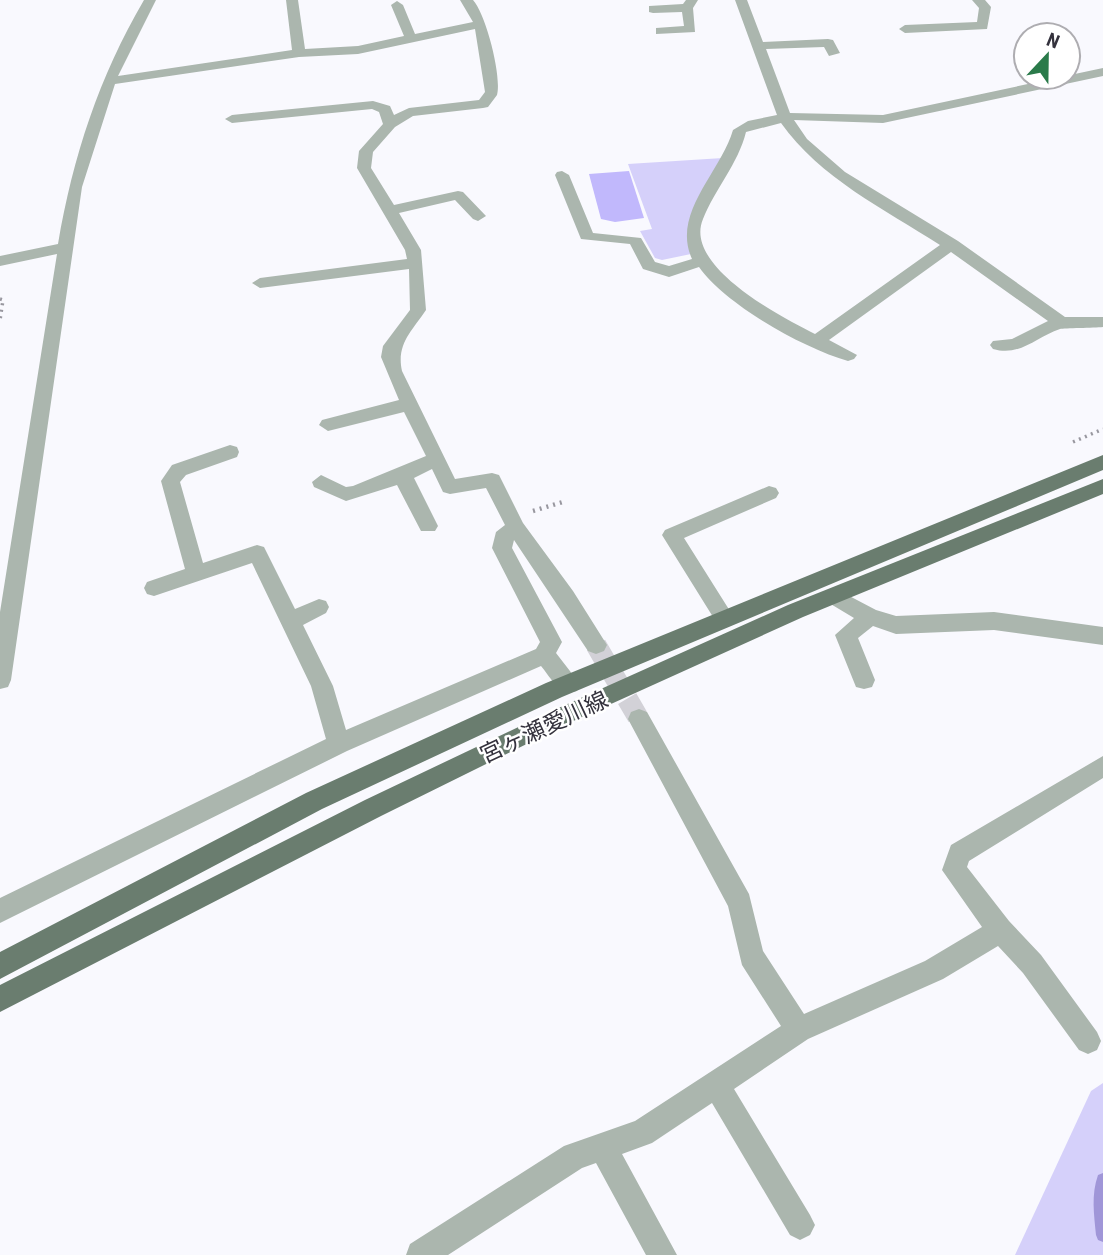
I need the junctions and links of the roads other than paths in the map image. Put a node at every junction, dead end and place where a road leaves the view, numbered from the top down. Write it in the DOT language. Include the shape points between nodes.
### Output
graph roads {
  1 [pos="150,0"];
  2 [pos="466,0"];
  3 [pos="741,0"];
  4 [pos="978,0"];
  5 [pos="287,3"];
  6 [pos="689,4"];
  7 [pos="397,5"];
  8 [pos="653,9"];
  9 [pos="480,24"];
  10 [pos="905,29"];
  11 [pos="660,31"];
  12 [pos="411,38"];
  13 [pos="757,46"];
  14 [pos="299,53"];
  15 [pos="834,53"];
  16 [pos="1103,72"];
  17 [pos="108,81"];
  18 [pos="785,118"];
  19 [pos="232,119"];
  20 [pos="390,124"];
  21 [pos="562,175"];
  22 [pos="389,211"];
  23 [pos="478,216"];
  24 [pos="952,244"];
  25 [pos="64,248"];
  26 [pos="0,261"];
  27 [pos="701,261"];
  28 [pos="413,263"];
  29 [pos="260,283"];
  30 [pos="1060,322"];
  31 [pos="1103,322"];
  32 [pos="816,341"];
  33 [pos="999,345"];
  34 [pos="848,355"];
  35 [pos="409,404"];
  36 [pos="328,425"];
  37 [pos="230,452"];
  38 [pos="435,460"];
  39 [pos="1103,462"];
  40 [pos="405,472"];
  41 [pos="321,482"];
  42 [pos="1103,485"];
  43 [pos="769,493"];
  44 [pos="514,523"];
  45 [pos="428,526"];
  46 [pos="196,573"];
  47 [pos="154,588"];
  48 [pos="836,597"];
  49 [pos="319,607"];
  50 [pos="870,617"];
  51 [pos="725,619"];
  52 [pos="290,621"];
  53 [pos="1103,636"];
  54 [pos="596,645"];
  55 [pos="544,655"];
  56 [pos="0,680"];
  57 [pos="864,680"];
  58 [pos="569,684"];
  59 [pos="639,719"];
  60 [pos="338,744"];
  61 [pos="1103,766"];
  62 [pos="0,911"];
  63 [pos="1000,930"];
  64 [pos="0,966"];
  65 [pos="0,999"];
  66 [pos="799,1030"];
  67 [pos="1088,1041"];
  68 [pos="717,1086"];
  69 [pos="602,1146"];
  70 [pos="800,1225"];
  71 [pos="662,1254"];
  72 [pos="421,1255"];
  1 -- 17 [label="street"];
  2 -- 9 [label="street"];
  3 -- 13 [label="street"];
  4 -- 10 [label="street" via="985,7 983,26"];
  5 -- 14 [label="street"];
  6 -- 8 [label="street"];
  6 -- 11 [label="street" via="691,29"];
  7 -- 12 [label="street"];
  9 -- 12 [label="street"];
  9 -- 20 [label="street" via="492,92 487,101 409,112"];
  12 -- 14 [label="street" via="358,50"];
  13 -- 15 [label="street" via="828,43"];
  13 -- 18 [label="street"];
  14 -- 17 [label="street"];
  16 -- 18 [label="street" via="883,119"];
  17 -- 25 [label="street" via="86,143"];
  18 -- 24 [label="street" via="803,142 840,175"];
  18 -- 27 [label="street" via="740,130 735,148 694,221"];
  19 -- 20 [label="street" via="254,112 344,103 385,109"];
  20 -- 22 [label="street" via="370,143 364,157 369,177"];
  21 -- 27 [label="street" via="586,236 636,241 649,265 668,272"];
  22 -- 23 [label="street" via="458,195"];
  22 -- 28 [label="street" via="413,250"];
  24 -- 30 [label="street"];
  24 -- 32 [label="street"];
  25 -- 26 [label="street"];
  25 -- 56 [label="street"];
  27 -- 32 [label="street" via="728,288"];
  28 -- 29 [label="street" via="284,273"];
  28 -- 35 [label="street" via="418,310 392,346 390,357"];
  30 -- 31 [label="street"];
  30 -- 33 [label="street" via="1015,345"];
  32 -- 34 [label="street"];
  35 -- 36 [label="street"];
  35 -- 38 [label="street"];
  37 -- 46 [label="street" via="203,454 170,481"];
  38 -- 40 [label="street"];
  38 -- 44 [label="street" via="450,487 492,480"];
  39 -- 51 [label="main road, 宮ヶ瀬愛川線"];
  40 -- 41 [label="street" via="345,494"];
  40 -- 45 [label="street" via="404,479"];
  42 -- 48 [label="main road, 宮ヶ瀬愛川線"];
  43 -- 51 [label="street" via="736,498 672,535"];
  44 -- 54 [label="street"];
  44 -- 55 [label="street" via="503,537 502,548 551,642"];
  46 -- 47 [label="street"];
  46 -- 52 [label="street" via="257,553"];
  48 -- 50 [label="street"];
  48 -- 65 [label="main road, 宮ヶ瀬愛川線" via="753,630 317,835"];
  49 -- 52 [label="street"];
  50 -- 53 [label="street" via="896,625 994,621"];
  50 -- 57 [label="street" via="846,635"];
  51 -- 58 [label="main road, 宮ヶ瀬愛川線"];
  52 -- 60 [label="street" via="322,686"];
  55 -- 58 [label="street"];
  55 -- 60 [label="street"];
  58 -- 64 [label="main road, 宮ヶ瀬愛川線" via="314,801"];
  59 -- 66 [label="street" via="740,903 751,956"];
  60 -- 62 [label="street"];
  61 -- 63 [label="street" via="960,853 954,870"];
  63 -- 66 [label="street" via="934,970"];
  63 -- 67 [label="street" via="1032,964"];
  66 -- 68 [label="street"];
  68 -- 69 [label="street" via="642,1133"];
  68 -- 70 [label="street"];
  69 -- 71 [label="street"];
  69 -- 72 [label="street" via="574,1156"];
}
